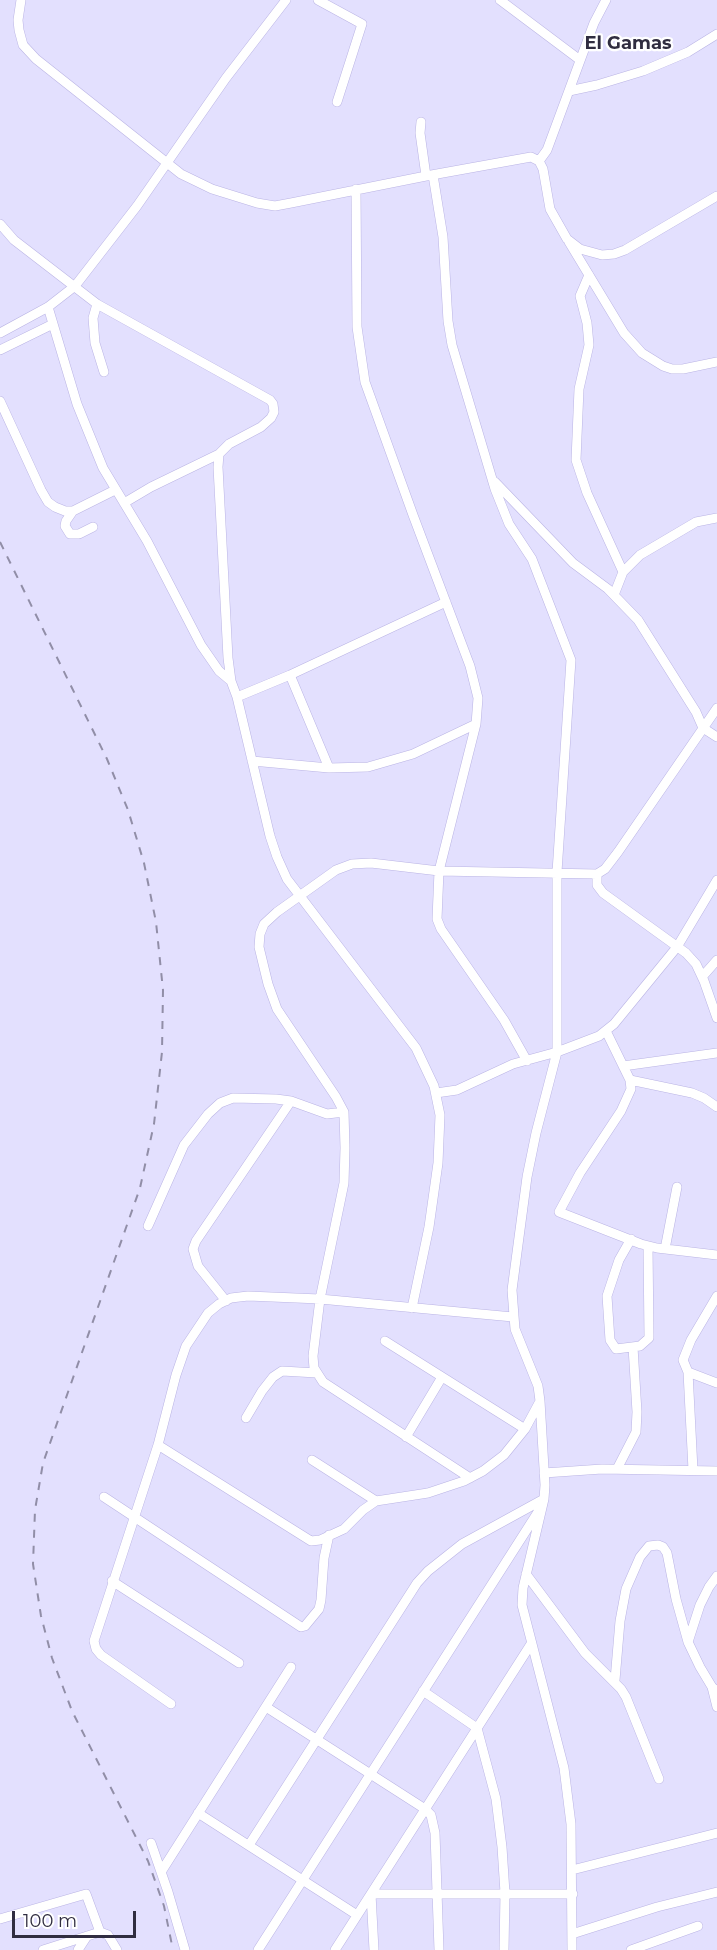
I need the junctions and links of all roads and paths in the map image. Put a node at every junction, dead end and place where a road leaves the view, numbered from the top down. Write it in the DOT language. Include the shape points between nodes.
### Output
graph roads {
  1 [pos="21,0"];
  2 [pos="286,0"];
  3 [pos="318,0"];
  4 [pos="500,0"];
  5 [pos="606,0"];
  6 [pos="717,34"];
  7 [pos="580,60"];
  8 [pos="569,91"];
  9 [pos="337,102"];
  10 [pos="421,122"];
  11 [pos="539,161"];
  12 [pos="167,165"];
  13 [pos="430,175"];
  14 [pos="356,189"];
  15 [pos="717,196"];
  16 [pos="0,225"];
  17 [pos="567,239"];
  18 [pos="589,275"];
  19 [pos="75,286"];
  20 [pos="97,304"];
  21 [pos="48,307"];
  22 [pos="52,324"];
  23 [pos="0,333"];
  24 [pos="0,350"];
  25 [pos="717,362"];
  26 [pos="104,372"];
  27 [pos="0,401"];
  28 [pos="219,454"];
  29 [pos="492,479"];
  30 [pos="115,490"];
  31 [pos="124,503"];
  32 [pos="73,511"];
  33 [pos="717,518"];
  34 [pos="93,527"];
  35 [pos="623,572"];
  36 [pos="614,595"];
  37 [pos="446,602"];
  38 [pos="290,675"];
  39 [pos="231,681"];
  40 [pos="237,697"];
  41 [pos="717,708"];
  42 [pos="476,724"];
  43 [pos="704,728"];
  44 [pos="717,737"];
  45 [pos="252,761"];
  46 [pos="329,768"];
  47 [pos="439,871"];
  48 [pos="557,872"];
  49 [pos="597,874"];
  50 [pos="717,880"];
  51 [pos="299,896"];
  52 [pos="677,947"];
  53 [pos="717,960"];
  54 [pos="702,977"];
  55 [pos="717,1018"];
  56 [pos="606,1030"];
  57 [pos="557,1053"];
  58 [pos="717,1053"];
  59 [pos="526,1061"];
  60 [pos="623,1066"];
  61 [pos="630,1080"];
  62 [pos="436,1093"];
  63 [pos="291,1101"];
  64 [pos="717,1107"];
  65 [pos="344,1112"];
  66 [pos="677,1188"];
  67 [pos="148,1226"];
  68 [pos="631,1239"];
  69 [pos="648,1245"];
  70 [pos="665,1249"];
  71 [pos="717,1255"];
  72 [pos="717,1296"];
  73 [pos="320,1299"];
  74 [pos="226,1301"];
  75 [pos="412,1308"];
  76 [pos="513,1317"];
  77 [pos="385,1341"];
  78 [pos="633,1347"];
  79 [pos="688,1372"];
  80 [pos="317,1373"];
  81 [pos="442,1377"];
  82 [pos="717,1383"];
  83 [pos="540,1401"];
  84 [pos="246,1418"];
  85 [pos="525,1429"];
  86 [pos="406,1437"];
  87 [pos="158,1445"];
  88 [pos="312,1460"];
  89 [pos="616,1469"];
  90 [pos="693,1470"];
  91 [pos="717,1471"];
  92 [pos="544,1473"];
  93 [pos="470,1478"];
  94 [pos="104,1497"];
  95 [pos="376,1501"];
  96 [pos="543,1502"];
  97 [pos="134,1516"];
  98 [pos="329,1535"];
  99 [pos="526,1574"];
  100 [pos="717,1576"];
  101 [pos="112,1581"];
  102 [pos="688,1642"];
  103 [pos="531,1644"];
  104 [pos="238,1663"];
  105 [pos="291,1667"];
  106 [pos="615,1680"];
  107 [pos="715,1689"];
  108 [pos="423,1691"];
  109 [pos="171,1704"];
  110 [pos="266,1707"];
  111 [pos="717,1707"];
  112 [pos="477,1728"];
  113 [pos="316,1739"];
  114 [pos="370,1773"];
  115 [pos="659,1779"];
  116 [pos="425,1809"];
  117 [pos="198,1813"];
  118 [pos="717,1833"];
  119 [pos="151,1843"];
  120 [pos="249,1845"];
  121 [pos="572,1870"];
  122 [pos="161,1872"];
  123 [pos="303,1880"];
  124 [pos="717,1892"];
  125 [pos="437,1893"];
  126 [pos="504,1893"];
  127 [pos="371,1894"];
  128 [pos="573,1894"];
  129 [pos="357,1915"];
  130 [pos="0,1919"];
  131 [pos="698,1926"];
  132 [pos="100,1932"];
  133 [pos="572,1934"];
  134 [pos="87,1936"];
  135 [pos="43,1950"];
  136 [pos="78,1950"];
  137 [pos="117,1950"];
  138 [pos="184,1950"];
  139 [pos="258,1950"];
  140 [pos="335,1950"];
  141 [pos="374,1950"];
  142 [pos="439,1950"];
  143 [pos="504,1950"];
  144 [pos="572,1950"];
  145 [pos="631,1950"];
  1 -- 12 [label="street" via="18,20 23,45"];
  2 -- 12 [label="street" via="226,78"];
  3 -- 9 [label="street" via="362,24"];
  4 -- 7 [label="street"];
  5 -- 7 [label="street"];
  6 -- 8 [label="street" via="643,71"];
  7 -- 8 [label="street"];
  8 -- 11 [label="street" via="547,150"];
  10 -- 13 [label="street"];
  11 -- 13 [label="street" via="527,156"];
  11 -- 17 [label="street" via="550,209"];
  12 -- 14 [label="street" via="212,189 275,206"];
  12 -- 19 [label="street"];
  13 -- 14 [label="street"];
  13 -- 29 [label="street" via="443,237 452,345"];
  14 -- 37 [label="street" via="357,327 365,382"];
  15 -- 17 [label="street" via="614,254 591,253"];
  16 -- 19 [label="street"];
  17 -- 18 [label="street"];
  18 -- 25 [label="street" via="630,342 652,360 683,369"];
  18 -- 35 [label="street" via="580,296 589,345 579,389 576,460"];
  19 -- 20 [label="street"];
  19 -- 21 [label="street"];
  20 -- 26 [label="street" via="93,318 95,343"];
  20 -- 28 [label="street" via="270,400 274,412 271,418 228,444"];
  21 -- 22 [label="street"];
  21 -- 23 [label="street"];
  22 -- 24 [label="street"];
  22 -- 30 [label="street" via="76,404"];
  27 -- 32 [label="street" via="48,502 64,511"];
  28 -- 31 [label="street"];
  28 -- 39 [label="street"];
  29 -- 36 [label="street" via="573,564"];
  29 -- 48 [label="street" via="509,524 540,577 571,660"];
  30 -- 31 [label="street"];
  30 -- 32 [label="street"];
  31 -- 39 [label="street" via="201,645"];
  32 -- 34 [label="street" via="66,521 70,534"];
  33 -- 35 [label="street" via="682,528 640,555"];
  35 -- 36 [label="street"];
  36 -- 43 [label="street" via="638,620"];
  37 -- 38 [label="street"];
  37 -- 42 [label="street" via="475,682"];
  38 -- 40 [label="street"];
  38 -- 46 [label="street"];
  39 -- 40 [label="street"];
  40 -- 45 [label="street"];
  41 -- 43 [label="street"];
  42 -- 46 [label="street" via="414,754 368,767"];
  42 -- 47 [label="street"];
  43 -- 44 [label="street"];
  43 -- 49 [label="street" via="618,852"];
  45 -- 46 [label="street"];
  45 -- 51 [label="street" via="277,857"];
  47 -- 48 [label="street"];
  47 -- 51 [label="street" via="351,864"];
  47 -- 59 [label="street" via="436,906 441,929 504,1020"];
  48 -- 49 [label="street"];
  48 -- 57 [label="street"];
  49 -- 52 [label="street" via="597,885 603,892"];
  50 -- 52 [label="street"];
  51 -- 62 [label="street" via="416,1047"];
  51 -- 65 [label="street" via="264,924 259,947 277,1009"];
  52 -- 54 [label="street" via="696,964"];
  52 -- 56 [label="street"];
  53 -- 54 [label="street"];
  54 -- 55 [label="street"];
  56 -- 57 [label="street"];
  56 -- 60 [label="street"];
  57 -- 59 [label="street"];
  57 -- 76 [label="street" via="527,1177 512,1290"];
  58 -- 60 [label="street"];
  59 -- 62 [label="street" via="457,1090"];
  60 -- 61 [label="street"];
  61 -- 64 [label="street" via="692,1093"];
  61 -- 68 [label="street" via="629,1095 621,1110 559,1212"];
  62 -- 75 [label="street" via="441,1115 438,1163"];
  63 -- 65 [label="street" via="327,1114"];
  63 -- 67 [label="street" via="233,1098 220,1103 184,1145"];
  63 -- 74 [label="street" via="193,1249 198,1266"];
  65 -- 73 [label="street" via="344,1183"];
  66 -- 70 [label="street"];
  68 -- 69 [label="street"];
  68 -- 78 [label="street" via="607,1296 612,1347"];
  69 -- 70 [label="street"];
  69 -- 78 [label="street" via="649,1338"];
  70 -- 71 [label="street"];
  72 -- 79 [label="street" via="685,1350 683,1360"];
  73 -- 74 [label="street" via="248,1296"];
  73 -- 75 [label="street"];
  73 -- 80 [label="street" via="314,1356"];
  74 -- 87 [label="street" via="208,1313 186,1346"];
  75 -- 76 [label="street"];
  76 -- 83 [label="street"];
  77 -- 81 [label="street"];
  78 -- 89 [label="street" via="636,1432"];
  79 -- 82 [label="street"];
  79 -- 90 [label="street"];
  80 -- 84 [label="street" via="282,1371 262,1391"];
  80 -- 86 [label="street" via="323,1382"];
  81 -- 85 [label="street"];
  81 -- 86 [label="street"];
  83 -- 85 [label="street"];
  83 -- 92 [label="street"];
  85 -- 93 [label="street" via="504,1455"];
  86 -- 93 [label="street"];
  87 -- 97 [label="street"];
  87 -- 98 [label="street" via="311,1541"];
  88 -- 95 [label="street"];
  89 -- 90 [label="street"];
  89 -- 92 [label="street"];
  90 -- 91 [label="street"];
  92 -- 96 [label="street"];
  93 -- 95 [label="street" via="428,1493"];
  94 -- 97 [label="street"];
  95 -- 98 [label="street" via="344,1529"];
  96 -- 99 [label="street"];
  96 -- 108 [label="street"];
  96 -- 113 [label="street" via="462,1544 428,1571"];
  97 -- 98 [label="street" via="301,1627 319,1609"];
  97 -- 101 [label="street"];
  99 -- 103 [label="street" via="522,1605"];
  99 -- 106 [label="street" via="585,1653"];
  100 -- 102 [label="street" via="700,1605"];
  101 -- 104 [label="street"];
  101 -- 109 [label="street" via="96,1631 96,1650"];
  102 -- 106 [label="street" via="667,1553 663,1547 650,1546 640,1557 626,1589"];
  102 -- 107 [label="street"];
  103 -- 112 [label="street"];
  103 -- 121 [label="street" via="564,1768"];
  105 -- 110 [label="street"];
  106 -- 115 [label="street" via="626,1697"];
  107 -- 111 [label="street"];
  108 -- 112 [label="street"];
  108 -- 114 [label="street"];
  110 -- 113 [label="street"];
  110 -- 117 [label="street"];
  112 -- 116 [label="street"];
  112 -- 126 [label="street" via="496,1799"];
  113 -- 114 [label="street"];
  113 -- 120 [label="street"];
  114 -- 116 [label="street"];
  114 -- 123 [label="street"];
  116 -- 125 [label="street" via="431,1815 435,1833"];
  116 -- 127 [label="street"];
  117 -- 120 [label="street"];
  117 -- 122 [label="street"];
  118 -- 121 [label="street"];
  119 -- 122 [label="street"];
  120 -- 123 [label="street"];
  121 -- 128 [label="street"];
  122 -- 138 [label="street"];
  123 -- 129 [label="street"];
  123 -- 139 [label="street"];
  124 -- 133 [label="street"];
  125 -- 126 [label="street"];
  125 -- 127 [label="street"];
  125 -- 142 [label="street"];
  126 -- 128 [label="street"];
  126 -- 143 [label="street"];
  127 -- 129 [label="street"];
  127 -- 141 [label="street"];
  128 -- 133 [label="street"];
  129 -- 140 [label="street"];
  130 -- 132 [label="street" via="86,1894"];
  131 -- 145 [label="street"];
  132 -- 134 [label="street"];
  132 -- 137 [label="street" via="108,1935"];
  133 -- 144 [label="street"];
  134 -- 135 [label="street"];
  134 -- 136 [label="street"];
}
